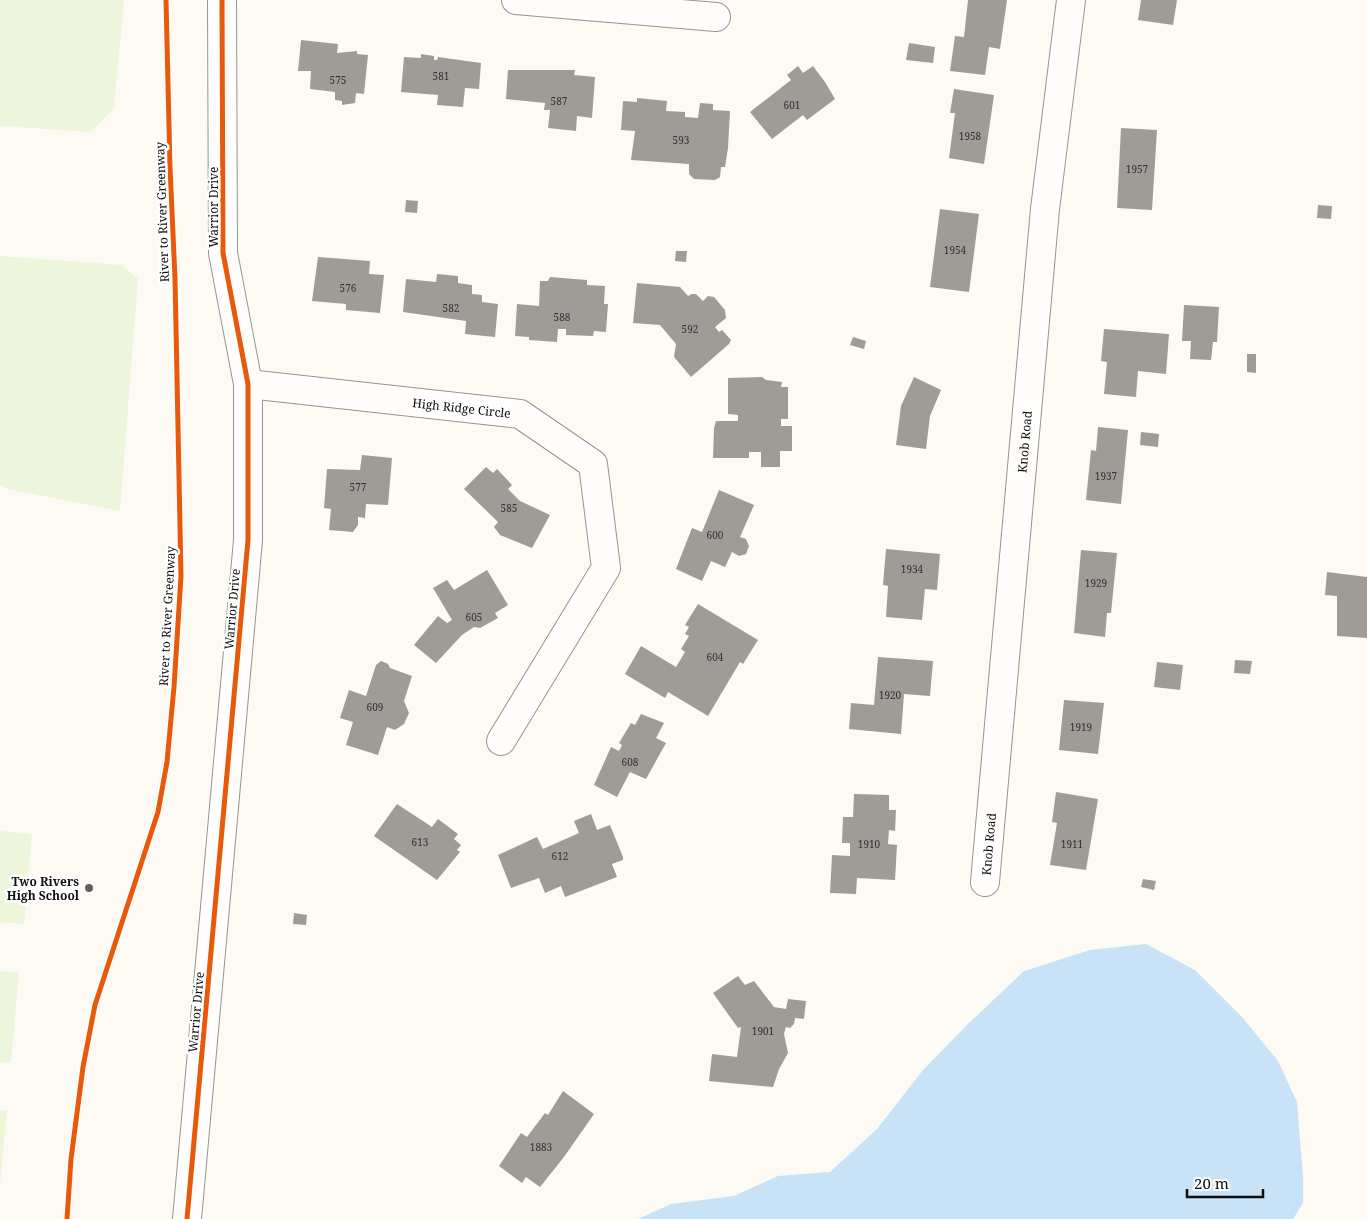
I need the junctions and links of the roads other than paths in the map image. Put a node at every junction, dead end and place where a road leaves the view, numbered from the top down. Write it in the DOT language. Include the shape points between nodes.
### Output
graph roads {
  1 [pos="222,0"];
  2 [pos="516,0"];
  3 [pos="1071,0"];
  4 [pos="716,17"];
  5 [pos="248,384"];
  6 [pos="501,741"];
  7 [pos="985,882"];
  8 [pos="187,1219"];
  1 -- 5 [label="street, Warrior Drive" via="223,253"];
  2 -- 4 [label="street"];
  3 -- 7 [label="street, Knob Road" via="1044,209"];
  5 -- 6 [label="street, High Ridge Circle" via="520,414 593,464 606,568"];
  5 -- 8 [label="street, Warrior Drive" via="248,540"];
}
